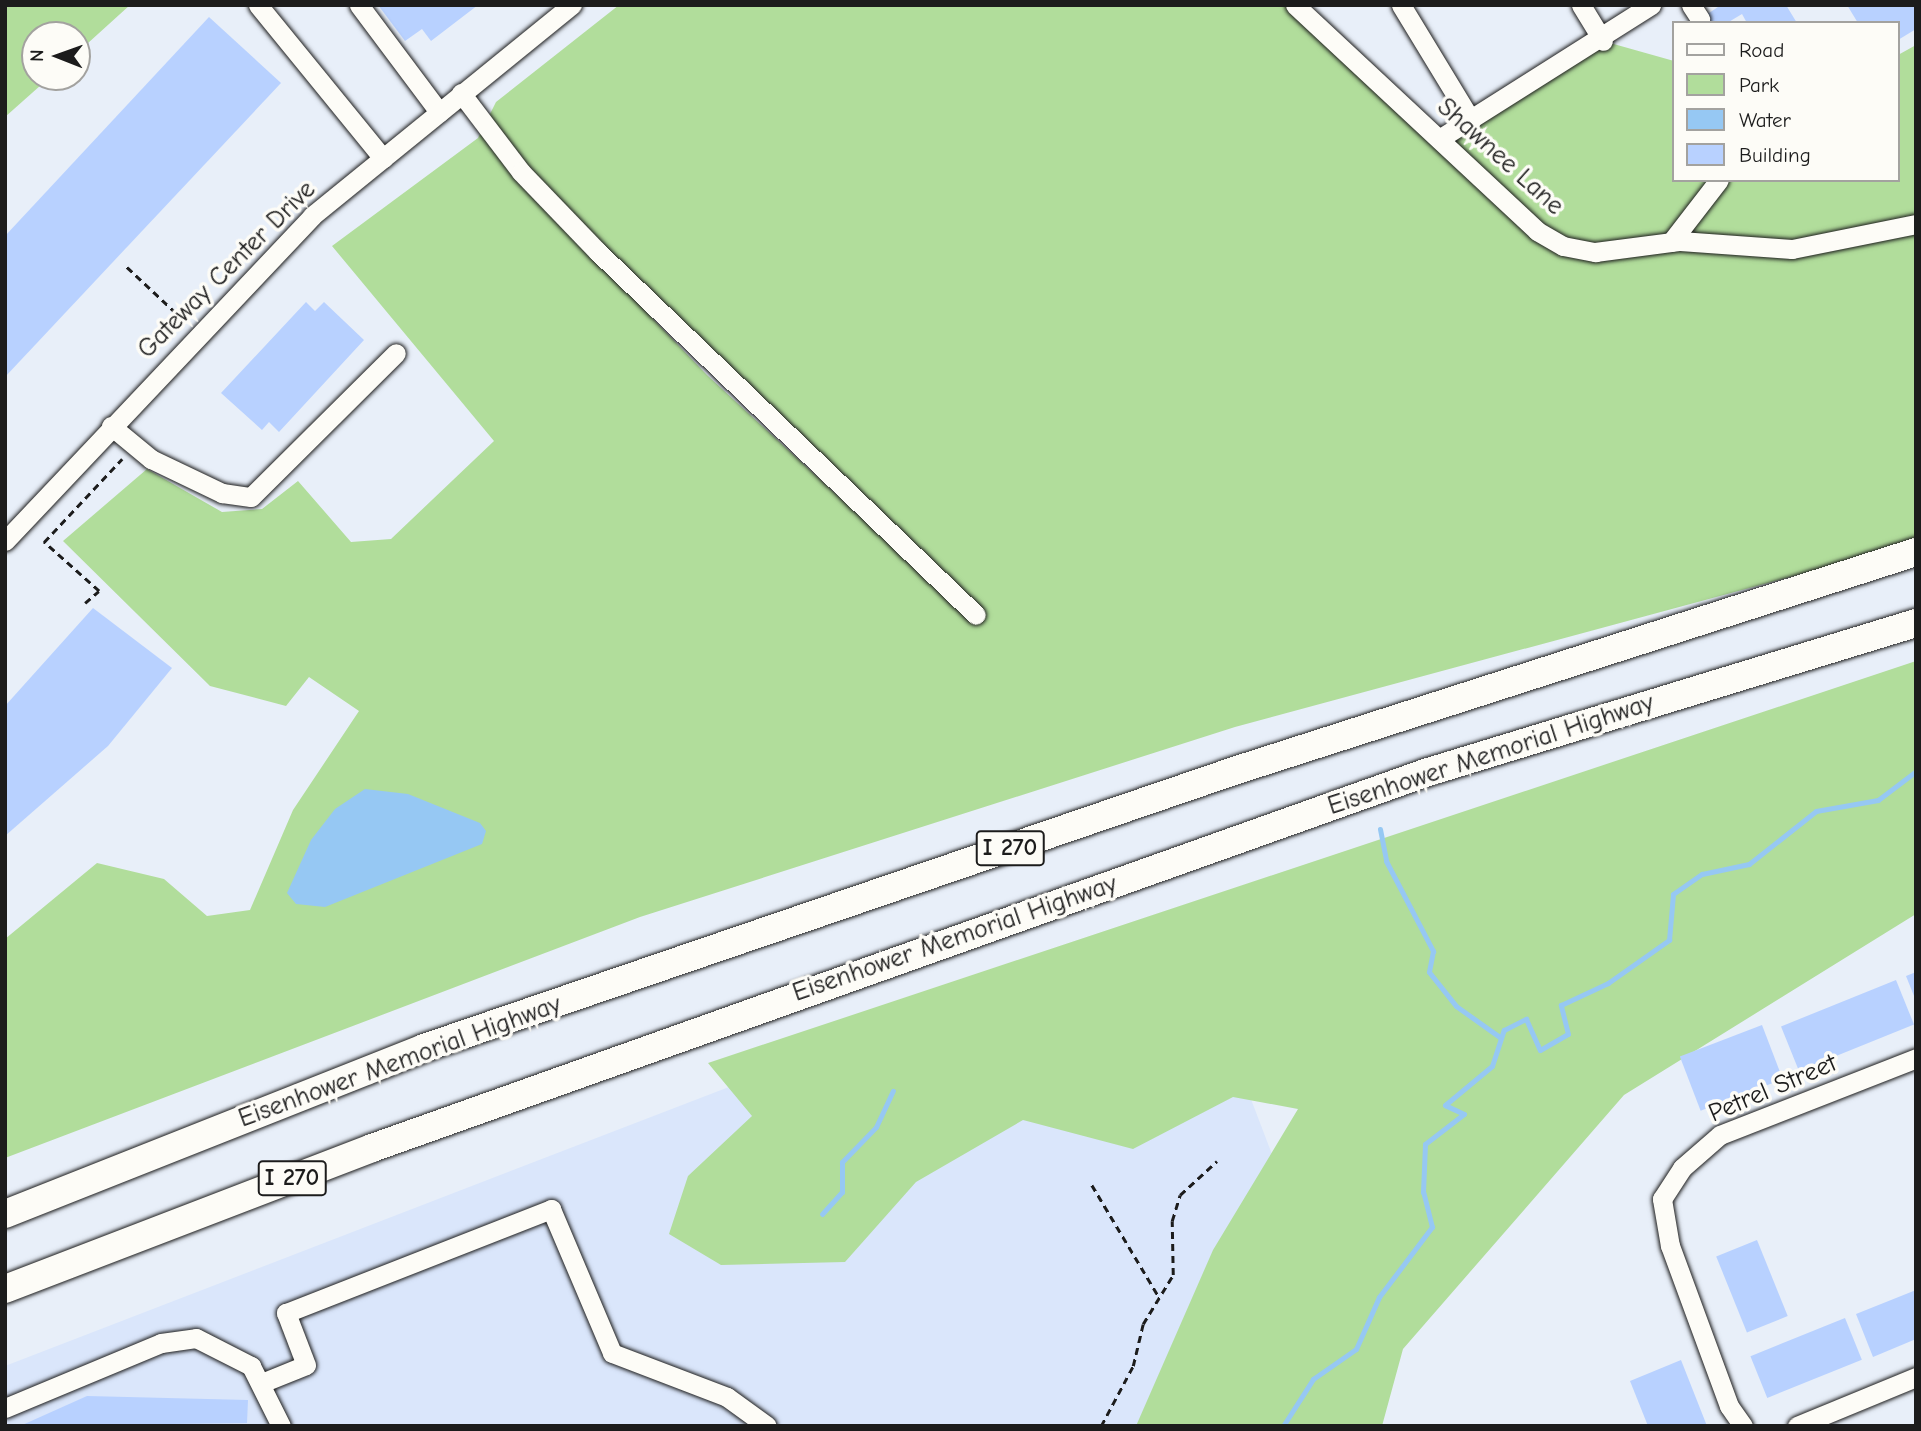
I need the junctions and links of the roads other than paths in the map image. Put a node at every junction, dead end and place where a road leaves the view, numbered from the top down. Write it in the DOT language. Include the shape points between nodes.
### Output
graph roads {
  1 [pos="258,5"];
  2 [pos="359,5"];
  3 [pos="572,5"];
  4 [pos="1295,5"];
  5 [pos="1401,5"];
  6 [pos="1581,5"];
  7 [pos="1651,5"];
  8 [pos="1603,41"];
  9 [pos="461,93"];
  10 [pos="439,112"];
  11 [pos="1471,120"];
  12 [pos="1439,139"];
  13 [pos="383,158"];
  14 [pos="1717,182"];
  15 [pos="1916,224"];
  16 [pos="1671,242"];
  17 [pos="396,353"];
  18 [pos="111,426"];
  19 [pos="9,529"];
  20 [pos="1916,552"];
  21 [pos="976,615"];
  22 [pos="1916,623"];
  23 [pos="1916,1058"];
  24 [pos="5,1214"];
  25 [pos="5,1289"];
  26 [pos="1916,1377"];
  27 [pos="264,1382"];
  28 [pos="5,1408"];
  29 [pos="281,1426"];
  30 [pos="767,1426"];
  31 [pos="1743,1426"];
  32 [pos="1797,1426"];
  1 -- 13 [label="street"];
  2 -- 10 [label="street"];
  3 -- 9 [label="street, Gateway Center Drive"];
  4 -- 12 [label="street, Shawnee Lane"];
  5 -- 11 [label="street"];
  6 -- 8 [label="street"];
  7 -- 8 [label="street"];
  8 -- 11 [label="street"];
  9 -- 10 [label="street, Gateway Center Drive"];
  9 -- 21 [label="street" via="521,172 597,251"];
  10 -- 13 [label="street, Gateway Center Drive"];
  11 -- 12 [label="street"];
  12 -- 16 [label="street, Shawnee Lane" via="1537,231 1563,246 1595,252"];
  13 -- 18 [label="street, Gateway Center Drive" via="276,251"];
  14 -- 16 [label="street"];
  15 -- 16 [label="street, Shawnee Lane" via="1792,249"];
  17 -- 18 [label="street" via="251,497 222,494 135,445"];
  18 -- 19 [label="street, Gateway Center Drive"];
  20 -- 24 [label="highway, Eisenhower Memorial Highway / I 270" via="1240,769 424,1048"];
  22 -- 25 [label="highway, Eisenhower Memorial Highway / I 270" via="1425,773 385,1143"];
  23 -- 31 [label="street, Petrel Street" via="1720,1135 1682,1168 1662,1199 1670,1245 1729,1406"];
  26 -- 32 [label="street"];
  27 -- 28 [label="street" via="234,1352 214,1342 177,1339"];
  27 -- 29 [label="street"];
  27 -- 30 [label="street" via="306,1365 285,1313 551,1209 612,1353 727,1397"];
}
